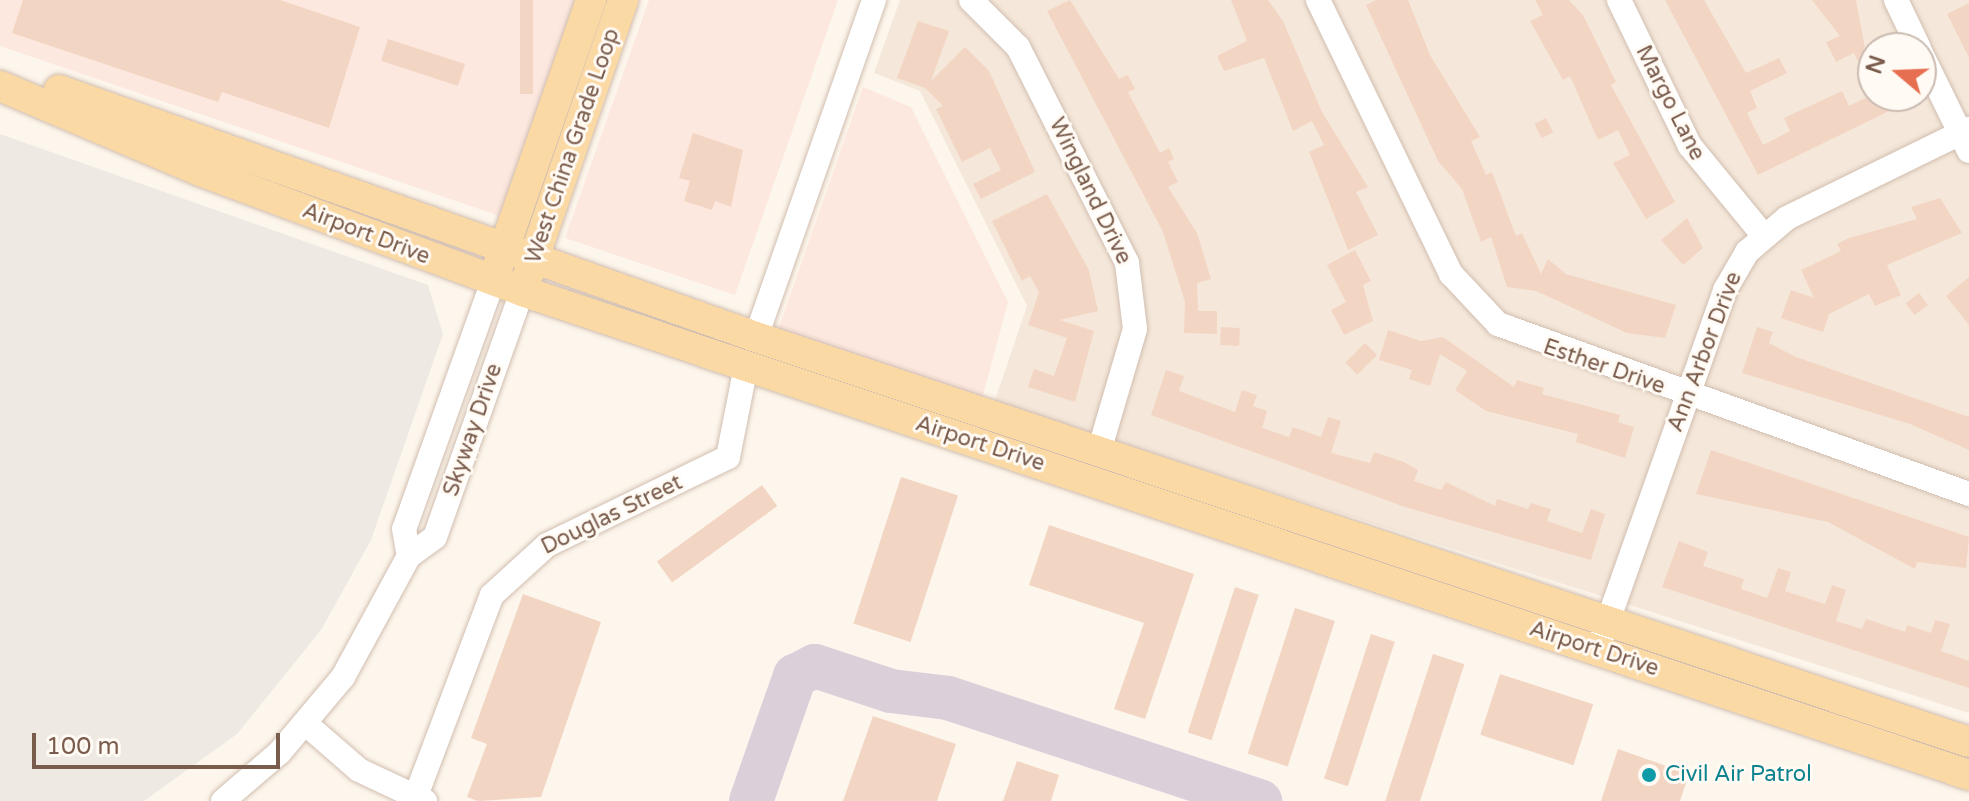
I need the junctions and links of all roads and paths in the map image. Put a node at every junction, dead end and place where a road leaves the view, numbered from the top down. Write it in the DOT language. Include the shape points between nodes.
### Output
graph roads {
  1 [pos="591,0"];
  2 [pos="623,0"];
  3 [pos="874,0"];
  4 [pos="971,0"];
  5 [pos="1318,0"];
  6 [pos="1619,0"];
  7 [pos="1896,0"];
  8 [pos="1911,32"];
  9 [pos="0,71"];
  10 [pos="1937,83"];
  11 [pos="0,86"];
  12 [pos="1966,138"];
  13 [pos="1763,235"];
  14 [pos="504,249"];
  15 [pos="534,259"];
  16 [pos="493,281"];
  17 [pos="522,291"];
  18 [pos="756,337"];
  19 [pos="746,366"];
  20 [pos="1687,396"];
  21 [pos="912,421"];
  22 [pos="1099,451"];
  23 [pos="1969,494"];
  24 [pos="409,556"];
  25 [pos="1608,621"];
  26 [pos="1598,650"];
  27 [pos="306,724"];
  28 [pos="1969,742"];
  29 [pos="1969,775"];
  30 [pos="418,800"];
  31 [pos="223,801"];
  1 -- 14 [label="main road, West China Grade Loop"];
  2 -- 15 [label="main road, West China Grade Loop"];
  3 -- 18 [label="street"];
  4 -- 22 [label="street, Wingland Drive" via="1018,47 1127,263 1135,329"];
  5 -- 20 [label="street, Esther Drive" via="1436,270 1480,311 1520,337"];
  6 -- 13 [label="street, Margo Lane" via="1697,157"];
  7 -- 8 [label="street"];
  9 -- 14 [label="main road, Airport Drive"];
  10 -- 12 [label="street"];
  11 -- 16 [label="main road, Airport Drive" via="200,171"];
  12 -- 13 [label="street, Ann Arbor Drive"];
  13 -- 20 [label="street, Ann Arbor Drive" via="1725,290"];
  14 -- 15 [label="main road, Airport Drive"];
  14 -- 16 [label="main road, West China Grade Loop"];
  15 -- 17 [label="main road, West China Grade Loop"];
  15 -- 18 [label="main road, Airport Drive"];
  16 -- 17 [label="main road, Airport Drive"];
  16 -- 24 [label="street, Skyway Drive" via="404,529"];
  17 -- 19 [label="main road, Airport Drive"];
  17 -- 24 [label="street, Skyway Drive" via="435,537"];
  18 -- 22 [label="main road, Airport Drive"];
  19 -- 21 [label="main road, Airport Drive"];
  19 -- 30 [label="street, Douglas Street" via="728,457 547,545 492,595"];
  20 -- 23 [label="street, Esther Drive"];
  20 -- 25 [label="street, Ann Arbor Drive"];
  21 -- 22 [label="main road" via="989,431 1080,461"];
  21 -- 26 [label="main road, Airport Drive"];
  22 -- 25 [label="main road, Airport Drive"];
  24 -- 27 [label="street, Skyway Drive" via="365,644"];
  25 -- 26 [label="street, Ann Arbor Drive"];
  25 -- 28 [label="main road, Airport Drive"];
  26 -- 29 [label="main road, Airport Drive"];
  27 -- 30 [label="street" via="359,770"];
  27 -- 31 [label="street, Skyway Drive"];
}
